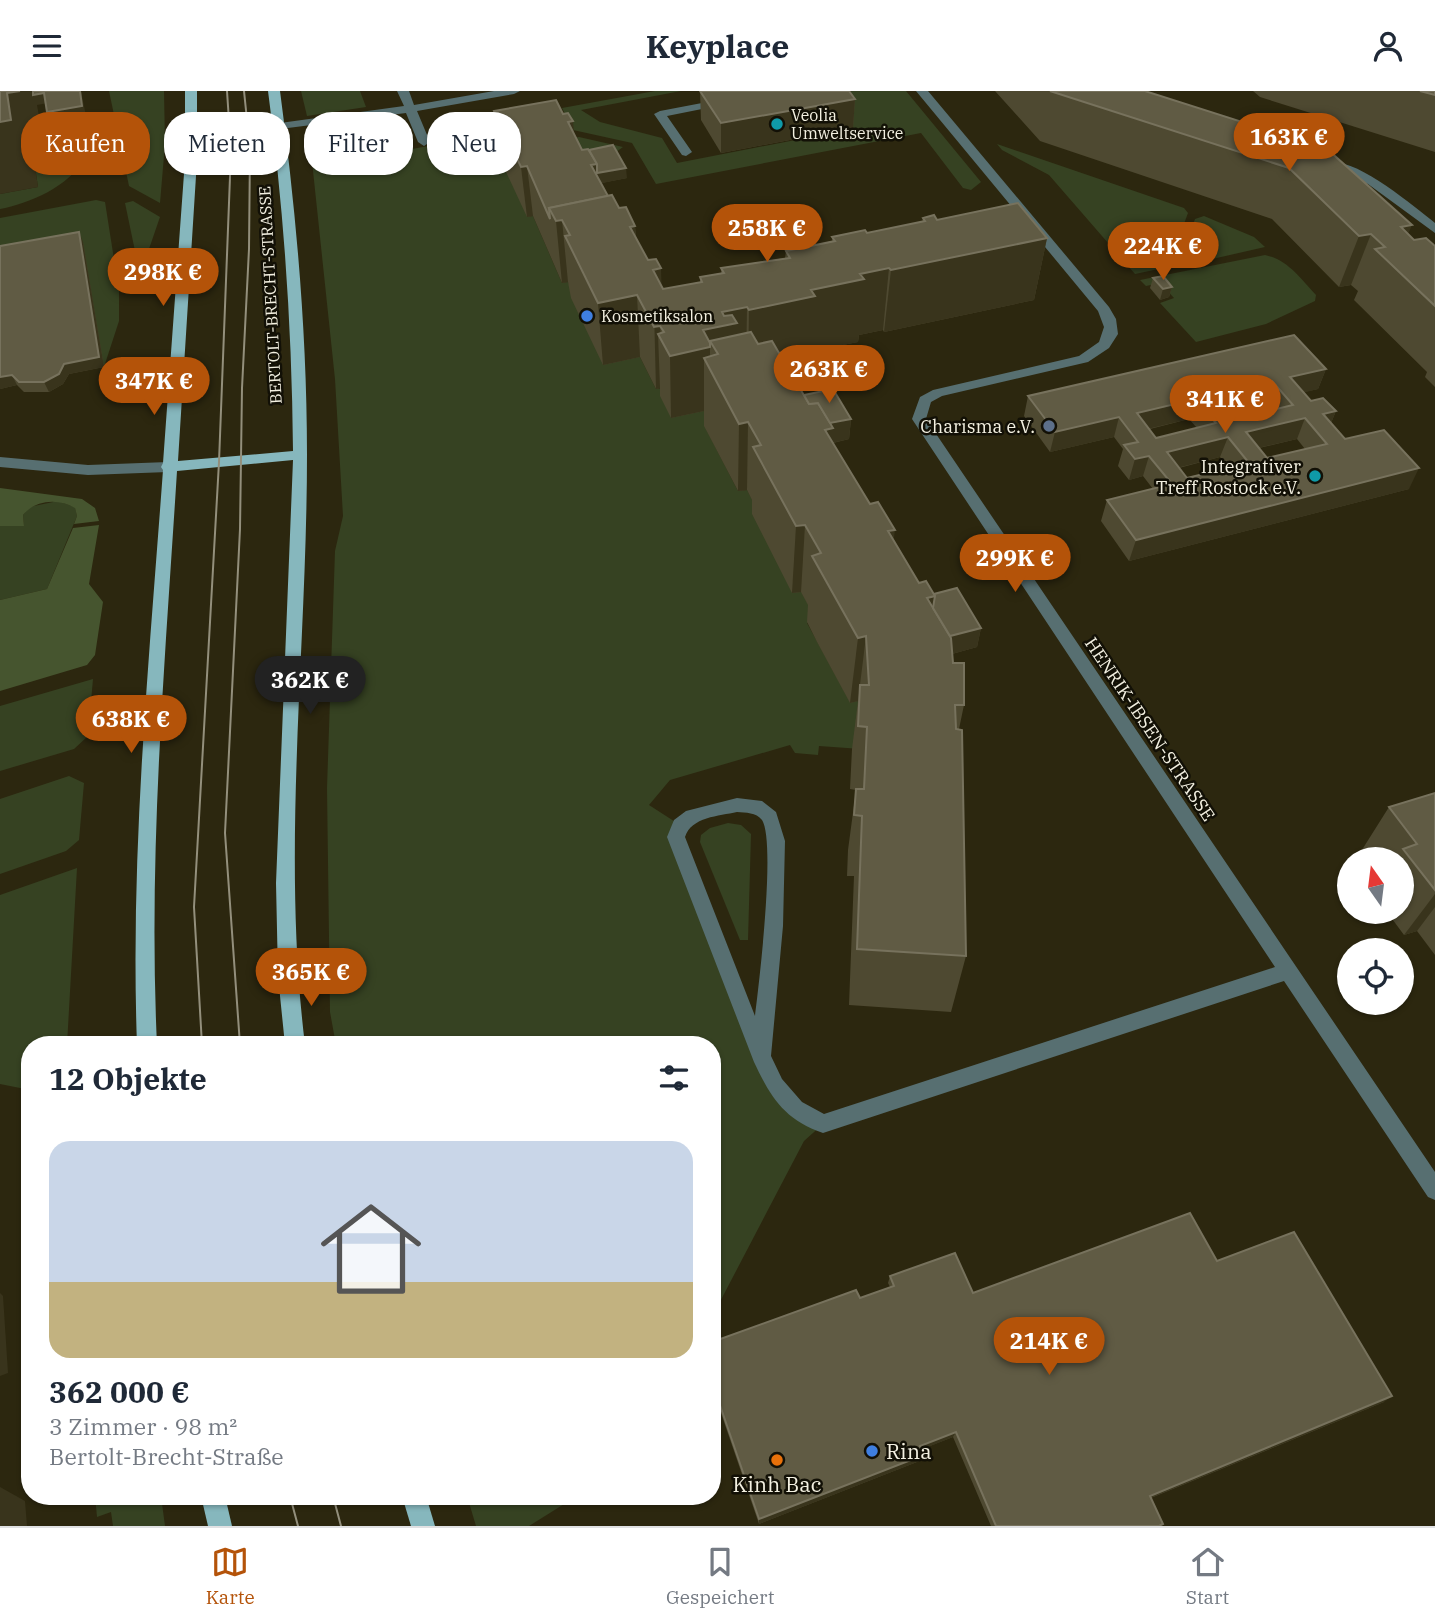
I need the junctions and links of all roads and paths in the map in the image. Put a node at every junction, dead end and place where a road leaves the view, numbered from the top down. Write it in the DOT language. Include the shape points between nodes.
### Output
graph roads {
  1 [pos="191,91"];
  2 [pos="274,91"];
  3 [pos="403,91"];
  4 [pos="922,91"];
  5 [pos="513,94"];
  6 [pos="735,100"];
  7 [pos="410,109"];
  8 [pos="278,112"];
  9 [pos="290,125"];
  10 [pos="424,142"];
  11 [pos="686,152"];
  12 [pos="1315,159"];
  13 [pos="285,175"];
  14 [pos="1435,229"];
  15 [pos="300,455"];
  16 [pos="0,462"];
  17 [pos="168,467"];
  18 [pos="1290,971"];
  19 [pos="147,1036"];
  20 [pos="294,1036"];
  21 [pos="761,1056"];
  22 [pos="1435,1190"];
  23 [pos="215,1505"];
  24 [pos="417,1505"];
  25 [pos="220,1526"];
  26 [pos="424,1526"];
  1 -- 17 [label="main road" via="191,160"];
  2 -- 8 [label="main road, BERTOLT-BRECHT-STRASSE"];
  3 -- 7 [label="street"];
  4 -- 18 [label="street, HENRIK-IBSEN-STRASSE" via="1104,310 1112,331 1099,350 1083,359 938,393 925,400 919,419"];
  5 -- 7 [label="street"];
  6 -- 11 [label="street" via="660,114"];
  7 -- 9 [label="street"];
  7 -- 10 [label="street"];
  12 -- 14 [label="street" via="1372,181"];
  13 -- 15 [label="main road, BERTOLT-BRECHT-STRASSE"];
  15 -- 17 [label="main road"];
  15 -- 20 [label="main road, BERTOLT-BRECHT-STRASSE" via="285,883"];
  16 -- 17 [label="street" via="88,470"];
  17 -- 19 [label="main road" via="148,808 143,946"];
  18 -- 21 [label="street" via="823,1124 795,1109 775,1085"];
  18 -- 22 [label="street, HENRIK-IBSEN-STRASSE"];
  21 -- 21 [label="street" via="774,926 776,841 769,817 756,806 737,805 692,816 680,825 676,837"];
  23 -- 25 [label="main road"];
  24 -- 26 [label="main road"];
}
